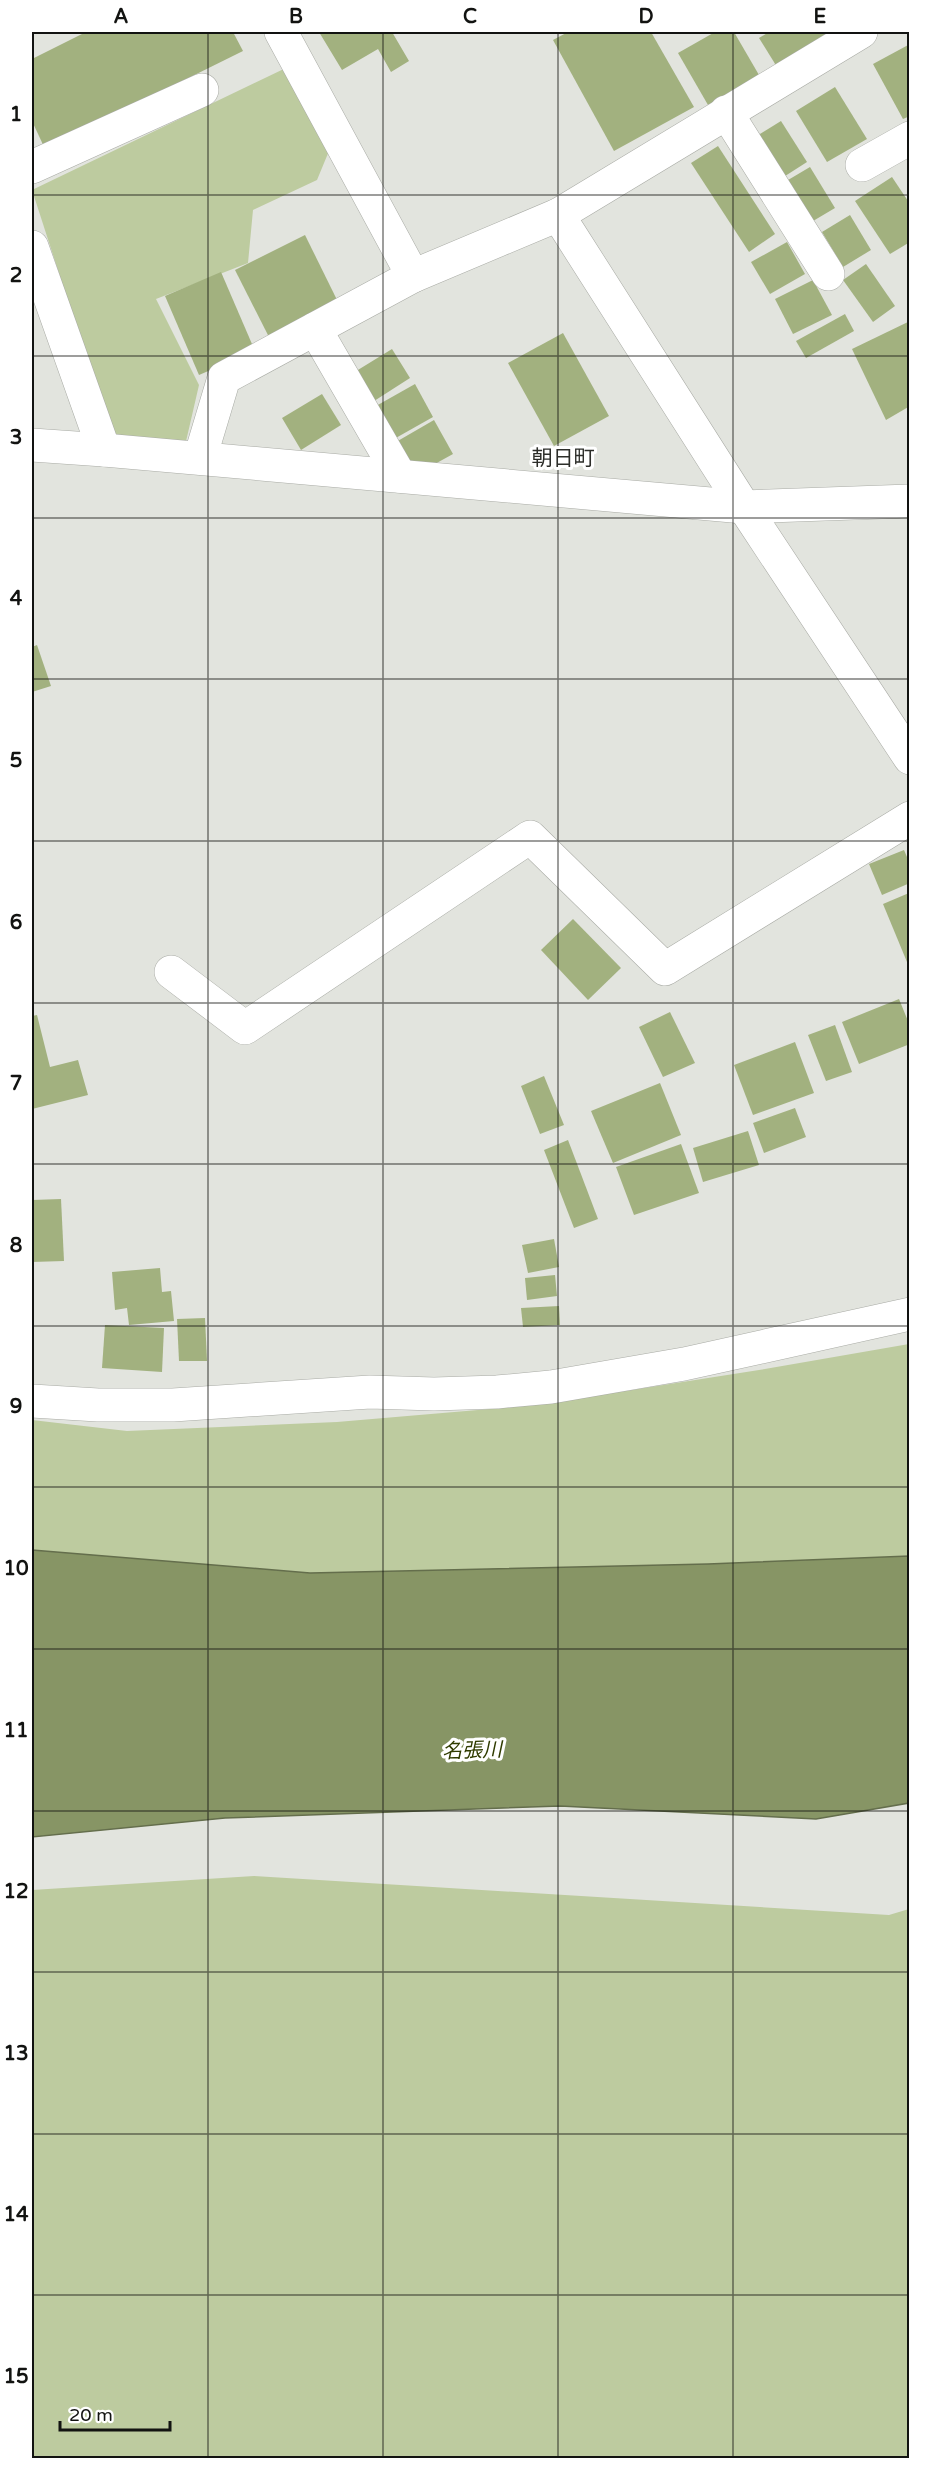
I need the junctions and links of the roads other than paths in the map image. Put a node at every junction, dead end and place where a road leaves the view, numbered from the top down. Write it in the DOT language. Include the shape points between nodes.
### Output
graph roads {
  1 [pos="281,32"];
  2 [pos="861,32"];
  3 [pos="202,90"];
  4 [pos="726,112"];
  5 [pos="909,138"];
  6 [pos="862,165"];
  7 [pos="32,167"];
  8 [pos="558,215"];
  9 [pos="32,248"];
  10 [pos="828,274"];
  11 [pos="413,276"];
  12 [pos="315,329"];
  13 [pos="32,445"];
  14 [pos="104,450"];
  15 [pos="200,458"];
  16 [pos="400,476"];
  17 [pos="909,501"];
  18 [pos="744,507"];
  19 [pos="909,758"];
  20 [pos="909,818"];
  21 [pos="171,972"];
  22 [pos="909,1314"];
  23 [pos="32,1401"];
  1 -- 11 [label="street"];
  2 -- 4 [label="street"];
  3 -- 7 [label="street"];
  4 -- 8 [label="street"];
  4 -- 10 [label="street"];
  5 -- 6 [label="street"];
  8 -- 11 [label="street"];
  8 -- 18 [label="street"];
  9 -- 14 [label="street"];
  11 -- 12 [label="street"];
  12 -- 15 [label="street" via="224,378"];
  12 -- 16 [label="street"];
  13 -- 14 [label="street"];
  14 -- 15 [label="street"];
  15 -- 16 [label="street"];
  16 -- 18 [label="street"];
  17 -- 18 [label="street"];
  18 -- 19 [label="street"];
  20 -- 21 [label="street" via="665,969 530,837 245,1028"];
  22 -- 23 [label="street" via="684,1364 551,1387 466,1393 370,1392 173,1405"];
}
